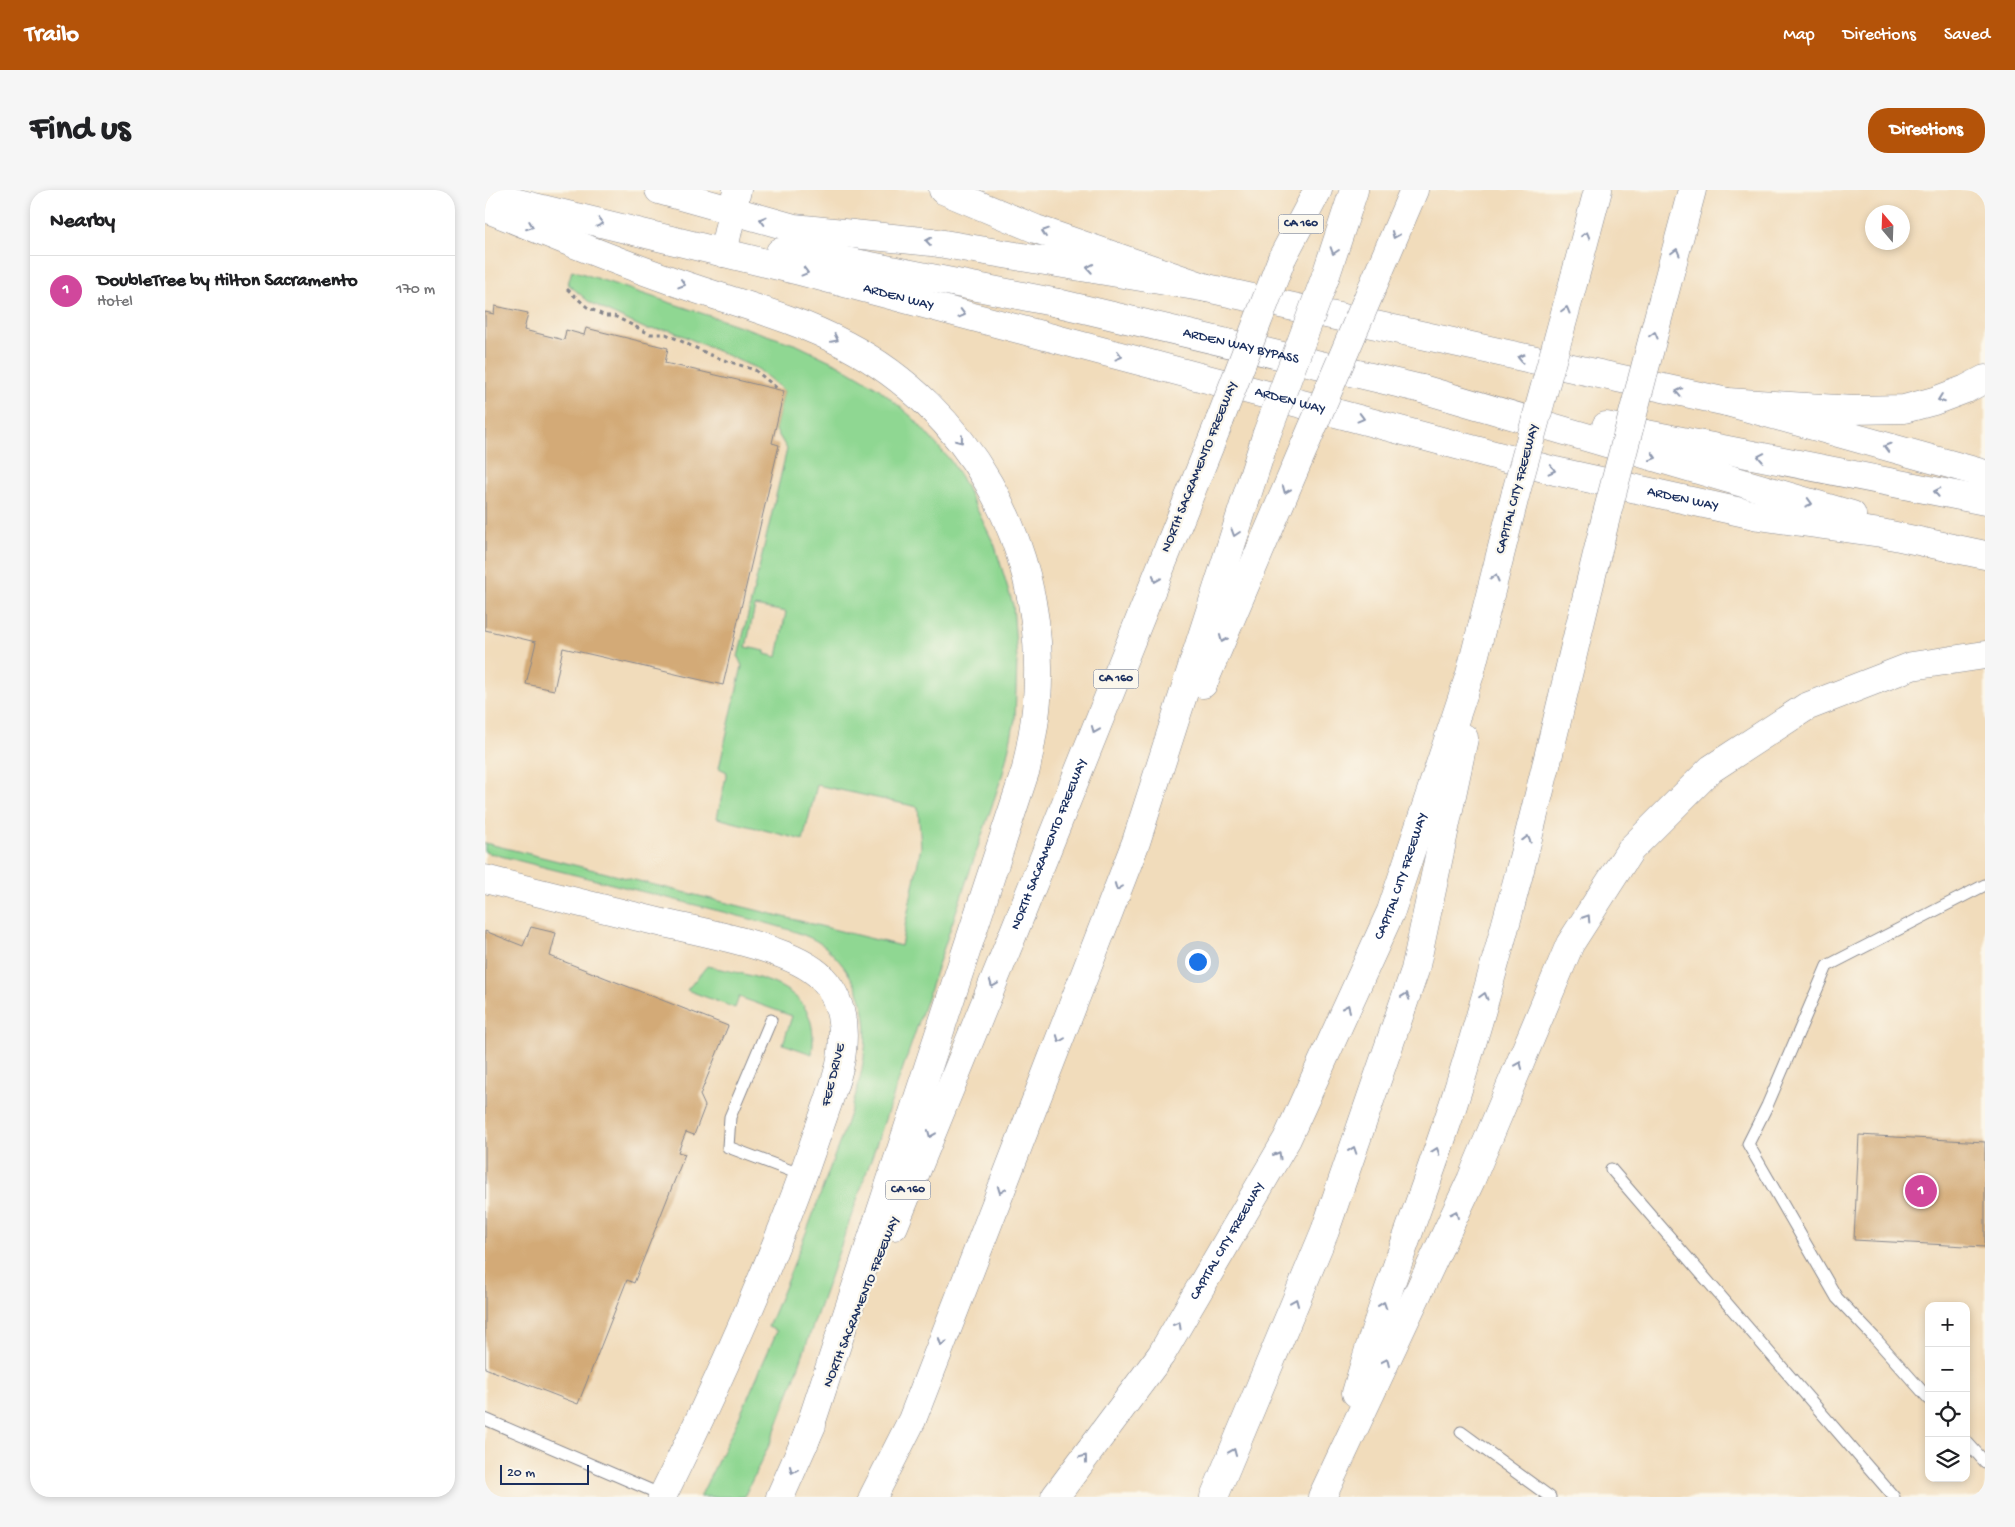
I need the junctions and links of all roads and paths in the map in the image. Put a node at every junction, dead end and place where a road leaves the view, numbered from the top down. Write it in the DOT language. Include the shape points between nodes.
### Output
graph roads {
  1 [pos="659,190"];
  2 [pos="943,190"];
  3 [pos="1301,190"];
  4 [pos="1318,190"];
  5 [pos="1354,190"];
  6 [pos="1414,190"];
  7 [pos="1598,190"];
  8 [pos="1692,190"];
  9 [pos="485,195"];
  10 [pos="735,201"];
  11 [pos="485,208"];
  12 [pos="794,228"];
  13 [pos="723,253"];
  14 [pos="1282,258"];
  15 [pos="1207,288"];
  16 [pos="567,289"];
  17 [pos="1058,303"];
  18 [pos="1985,379"];
  19 [pos="778,389"];
  20 [pos="1422,390"];
  21 [pos="1727,402"];
  22 [pos="1985,474"];
  23 [pos="1985,502"];
  24 [pos="1985,555"];
  25 [pos="1483,625"];
  26 [pos="1985,655"];
  27 [pos="1136,842"];
  28 [pos="485,880"];
  29 [pos="1985,885"];
  30 [pos="771,1020"];
  31 [pos="1611,1169"];
  32 [pos="802,1175"];
  33 [pos="1925,1395"];
  34 [pos="485,1419"];
  35 [pos="1461,1432"];
  36 [pos="805,1442"];
  37 [pos="1970,1445"];
  38 [pos="1985,1462"];
  39 [pos="1335,1469"];
  40 [pos="662,1496"];
  41 [pos="780,1497"];
  42 [pos="873,1497"];
  43 [pos="1055,1497"];
  44 [pos="1214,1497"];
  45 [pos="1322,1497"];
  46 [pos="1550,1497"];
  47 [pos="1894,1497"];
  1 -- 10 [label="main road"];
  15 -- 2 [label="main road, one-way" via="1036,229"];
  3 -- 14 [label="main road"];
  4 -- 14 [label="main road, NORTH SACRAMENTO FREEWAY / CA 160"];
  5 -- 27 [label="main road, one-way, bridge" via="1266,436"];
  6 -- 27 [label="main road, one-way, bridge"];
  25 -- 7 [label="main road, CAPITAL CITY FREEWAY, one-way, bridge"];
  39 -- 8 [label="main road, one-way, bridge" via="1371,1341 1454,1102 1513,895 1606,517"];
  9 -- 13 [label="main road, ARDEN WAY, one-way"];
  12 -- 10 [label="main road, one-way"];
  10 -- 13 [label="main road"];
  11 -- 36 [label="main road, one-way" via="667,279 812,329 885,368 920,396 947,424 987,479 1014,533 1030,588 1039,678 1026,770"];
  15 -- 12 [label="main road, one-way" via="932,242"];
  12 -- 17 [label="main road" via="989,279"];
  13 -- 17 [label="main road" via="800,252"];
  13 -- 24 [label="main road, ARDEN WAY, one-way" via="1555,471 1759,516 1881,533"];
  14 -- 36 [label="main road, NORTH SACRAMENTO FREEWAY / CA 160, one-way, bridge" via="1011,939"];
  21 -- 15 [label="main road, one-way"];
  16 -- 19 [label="path" via="587,307 605,316 614,316 651,334 666,334 715,357 755,370"];
  17 -- 20 [label="main road, ARDEN WAY BYPASS"];
  18 -- 21 [label="main road, one-way" via="1934,401 1904,409 1853,410"];
  23 -- 20 [label="main road, one-way"];
  20 -- 24 [label="main road, one-way"];
  22 -- 21 [label="main road, one-way"];
  43 -- 25 [label="main road, CAPITAL CITY FREEWAY, one-way" via="1161,1355 1287,1139 1391,911 1470,674"];
  44 -- 25 [label="main road, one-way" via="1325,1231 1415,970 1462,751"];
  39 -- 26 [label="main road, one-way" via="1471,1180 1570,944 1631,849 1711,769 1806,707 1912,666"];
  27 -- 42 [label="main road, one-way" via="912,1420"];
  28 -- 32 [label="main road, FEE DRIVE" via="764,949 808,966 823,978 841,1012 842,1053"];
  29 -- 33 [label="lane" via="1827,966 1748,1144 1837,1298"];
  30 -- 32 [label="lane" via="730,1117 728,1148"];
  31 -- 47 [label="lane"];
  32 -- 40 [label="main road, FEE DRIVE" via="758,1289"];
  34 -- 40 [label="lane"];
  35 -- 46 [label="lane"];
  36 -- 41 [label="main road, NORTH SACRAMENTO FREEWAY / CA 160, one-way"];
  37 -- 38 [label="lane"];
  39 -- 45 [label="main road"];
}
